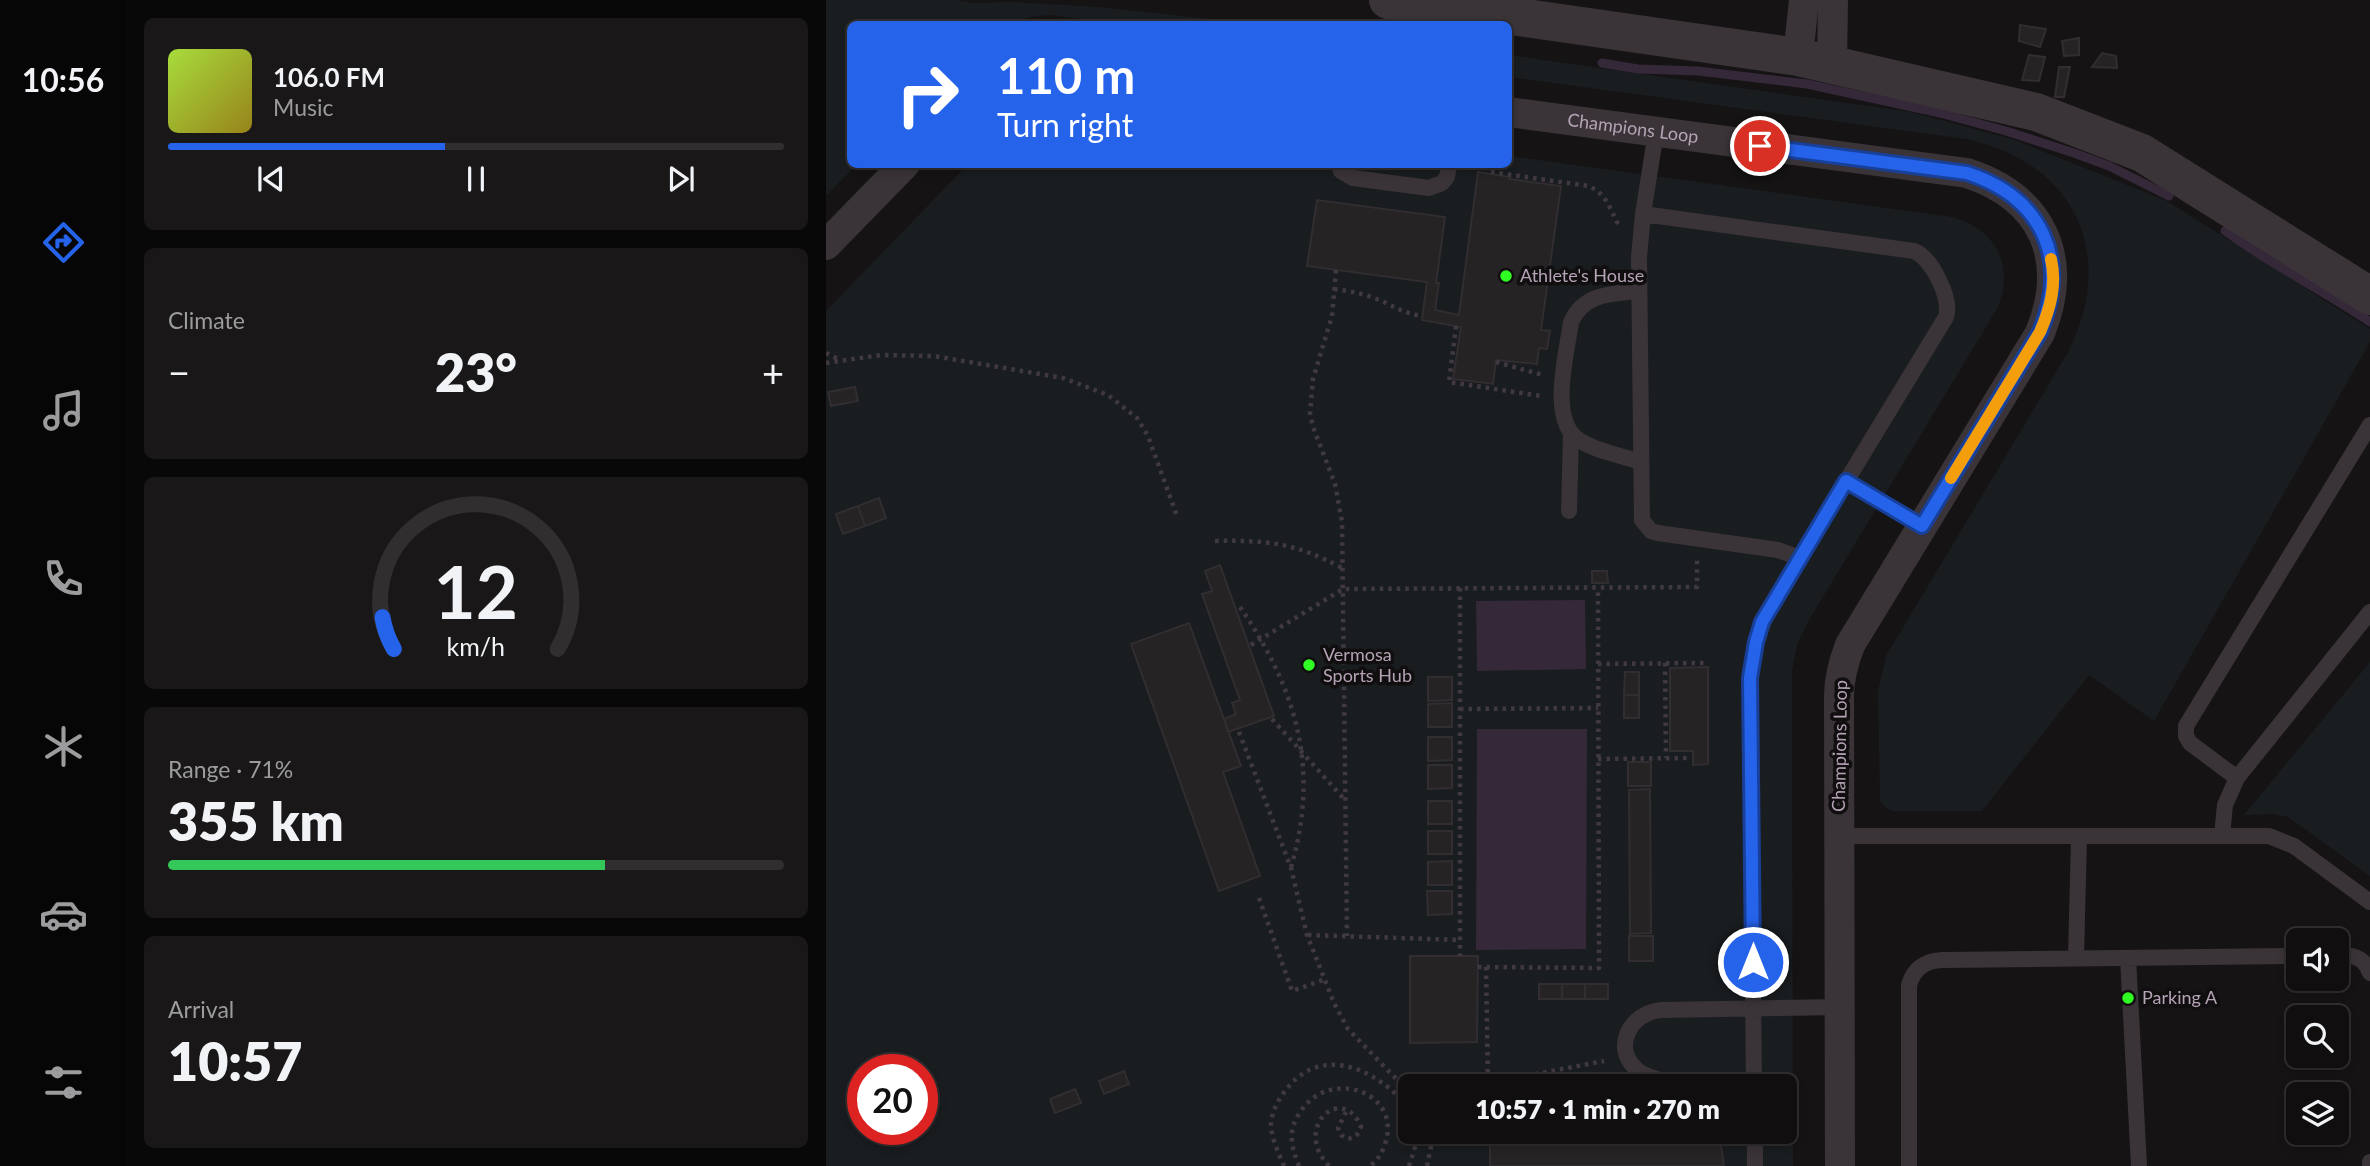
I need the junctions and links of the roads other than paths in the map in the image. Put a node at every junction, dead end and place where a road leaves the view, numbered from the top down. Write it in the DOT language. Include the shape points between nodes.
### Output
graph roads {
  1 [pos="1388,0"];
  2 [pos="1804,0"];
  3 [pos="1833,0"];
  4 [pos="1815,61"];
  5 [pos="1512,113"];
  6 [pos="1656,132"];
  7 [pos="901,168"];
  8 [pos="1341,168"];
  9 [pos="1448,168"];
  10 [pos="1643,214"];
  11 [pos="826,245"];
  12 [pos="1639,291"];
  13 [pos="2370,296"];
  14 [pos="2370,425"];
  15 [pos="1571,433"];
  16 [pos="1640,461"];
  17 [pos="1846,481"];
  18 [pos="1569,510"];
  19 [pos="1922,526"];
  20 [pos="1800,558"];
  21 [pos="2370,612"];
  22 [pos="2237,778"];
  23 [pos="1839,836"];
  24 [pos="2222,836"];
  25 [pos="2079,837"];
  26 [pos="2370,902"];
  27 [pos="2286,956"];
  28 [pos="2349,956"];
  29 [pos="2076,958"];
  30 [pos="2128,958"];
  31 [pos="2370,973"];
  32 [pos="1840,1007"];
  33 [pos="1753,1009"];
  34 [pos="1646,1074"];
  35 [pos="1754,1074"];
  36 [pos="1755,1144"];
  37 [pos="1755,1166"];
  38 [pos="1840,1166"];
  39 [pos="1909,1166"];
  40 [pos="2139,1166"];
  1 -- 4 [label="street"];
  2 -- 4 [label="street"];
  3 -- 4 [label="street"];
  4 -- 13 [label="street" via="2036,112 2142,153"];
  5 -- 6 [label="street, Champions Loop"];
  6 -- 10 [label="lane"];
  6 -- 19 [label="street, Champions Loop" via="1967,173 2008,191 2038,224 2053,267 2049,311"];
  7 -- 11 [label="street"];
  8 -- 9 [label="lane" via="1353,178 1429,187 1442,183"];
  10 -- 12 [label="lane"];
  10 -- 17 [label="lane" via="1914,251 1927,258 1948,310"];
  12 -- 15 [label="lane" via="1591,298 1575,312 1561,401"];
  12 -- 16 [label="lane"];
  14 -- 22 [label="lane" via="2186,726 2190,743"];
  15 -- 16 [label="lane" via="1590,446"];
  15 -- 18 [label="lane"];
  16 -- 20 [label="lane" via="1640,514 1645,526 1658,533 1778,550"];
  17 -- 19 [label="lane"];
  17 -- 20 [label="lane"];
  19 -- 23 [label="street, Champions Loop" via="1843,662"];
  20 -- 33 [label="lane" via="1762,622 1750,678"];
  21 -- 22 [label="lane"];
  22 -- 24 [label="lane" via="2225,805"];
  23 -- 25 [label="lane"];
  23 -- 32 [label="street, Champions Loop"];
  24 -- 25 [label="lane"];
  24 -- 26 [label="lane" via="2283,840"];
  25 -- 29 [label="lane"];
  27 -- 30 [label="lane"];
  28 -- 31 [label="lane" via="2364,961"];
  29 -- 30 [label="lane"];
  29 -- 39 [label="lane" via="1933,960 1917,968 1909,985"];
  30 -- 40 [label="lane"];
  32 -- 33 [label="lane"];
  32 -- 38 [label="street, Champions Loop"];
  33 -- 34 [label="lane" via="1653,1010 1636,1019 1625,1046 1633,1065"];
  33 -- 35 [label="lane"];
  36 -- 37 [label="lane"];
}
